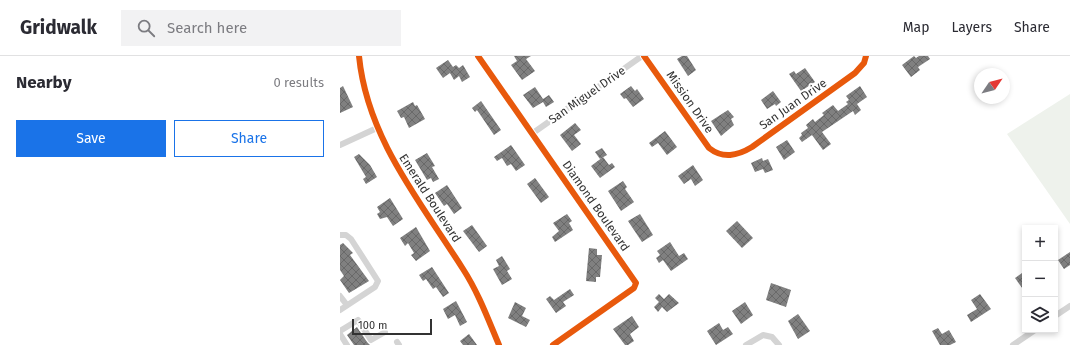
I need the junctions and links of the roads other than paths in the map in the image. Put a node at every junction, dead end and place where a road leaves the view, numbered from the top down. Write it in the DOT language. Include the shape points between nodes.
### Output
graph roads {
  1 [pos="359,56"];
  2 [pos="478,56"];
  3 [pos="643,56"];
  4 [pos="866,56"];
  5 [pos="377,128"];
  6 [pos="533,134"];
  7 [pos="340,145"];
  8 [pos="723,155"];
  9 [pos="340,235"];
  10 [pos="340,296"];
  11 [pos="347,305"];
  12 [pos="1070,306"];
  13 [pos="340,310"];
  14 [pos="1058,314"];
  15 [pos="340,331"];
  16 [pos="385,332"];
  17 [pos="1031,333"];
  18 [pos="340,334"];
  19 [pos="347,345"];
  20 [pos="499,345"];
  21 [pos="553,345"];
  22 [pos="746,345"];
  23 [pos="779,345"];
  24 [pos="1013,345"];
  1 -- 5 [label="street, Emerald Boulevard" via="367,99"];
  2 -- 6 [label="street, Diamond Boulevard"];
  3 -- 6 [label="street, San Miguel Drive"];
  3 -- 8 [label="street, Mission Drive" via="705,143 714,152"];
  4 -- 8 [label="street, San Juan Drive" via="864,63 855,73 752,147 735,155"];
  5 -- 7 [label="street"];
  5 -- 20 [label="street, Emerald Boulevard" via="406,182 464,270"];
  6 -- 21 [label="street, Diamond Boulevard" via="636,283 634,288"];
  9 -- 11 [label="street" via="346,235 351,240 378,281 375,287"];
  10 -- 11 [label="street"];
  11 -- 13 [label="street"];
  12 -- 14 [label="street"];
  15 -- 16 [label="street" via="358,320 371,340"];
  17 -- 24 [label="street"];
  18 -- 19 [label="street"];
  22 -- 23 [label="street" via="763,335"];
}
